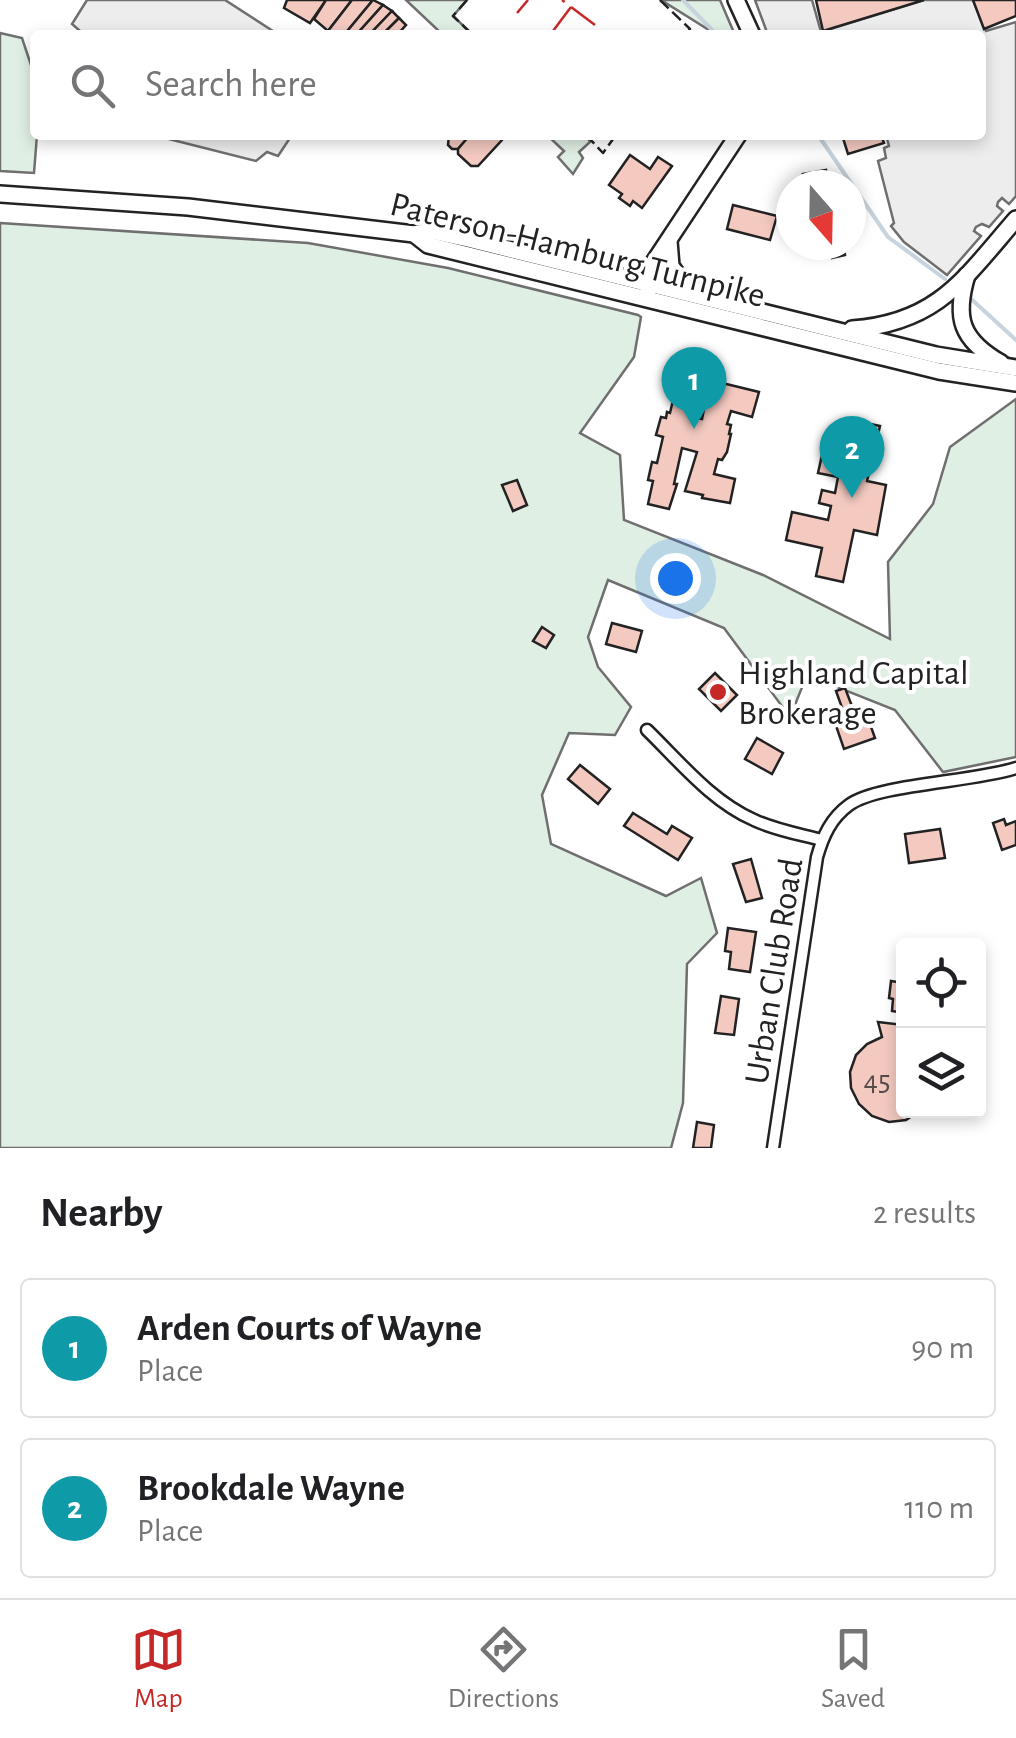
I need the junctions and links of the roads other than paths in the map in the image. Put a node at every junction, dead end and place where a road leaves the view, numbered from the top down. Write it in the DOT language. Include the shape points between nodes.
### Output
graph roads {
  1 [pos="736,0"];
  2 [pos="750,30"];
  3 [pos="735,140"];
  4 [pos="0,194"];
  5 [pos="1016,218"];
  6 [pos="669,241"];
  7 [pos="967,274"];
  8 [pos="648,290"];
  9 [pos="690,293"];
  10 [pos="838,330"];
  11 [pos="1012,368"];
  12 [pos="1016,383"];
  13 [pos="647,730"];
  14 [pos="1016,768"];
  15 [pos="822,840"];
  16 [pos="774,1148"];
  1 -- 2 [label="main road"];
  3 -- 6 [label="main road"];
  4 -- 8 [label="main road, Paterson-Hamburg Turnpike" via="431,232"];
  5 -- 7 [label="main road"];
  6 -- 8 [label="main road" via="654,262"];
  6 -- 9 [label="main road" via="671,266"];
  7 -- 10 [label="main road" via="911,318"];
  7 -- 11 [label="main road" via="960,313 967,334"];
  8 -- 9 [label="main road"];
  8 -- 12 [label="main road, Paterson-Hamburg Turnpike" via="939,371"];
  9 -- 10 [label="main road"];
  10 -- 11 [label="main road"];
  13 -- 15 [label="street" via="736,811"];
  14 -- 15 [label="street, Urban Club Road" via="868,794 839,813"];
  15 -- 16 [label="street, Urban Club Road"];
}
